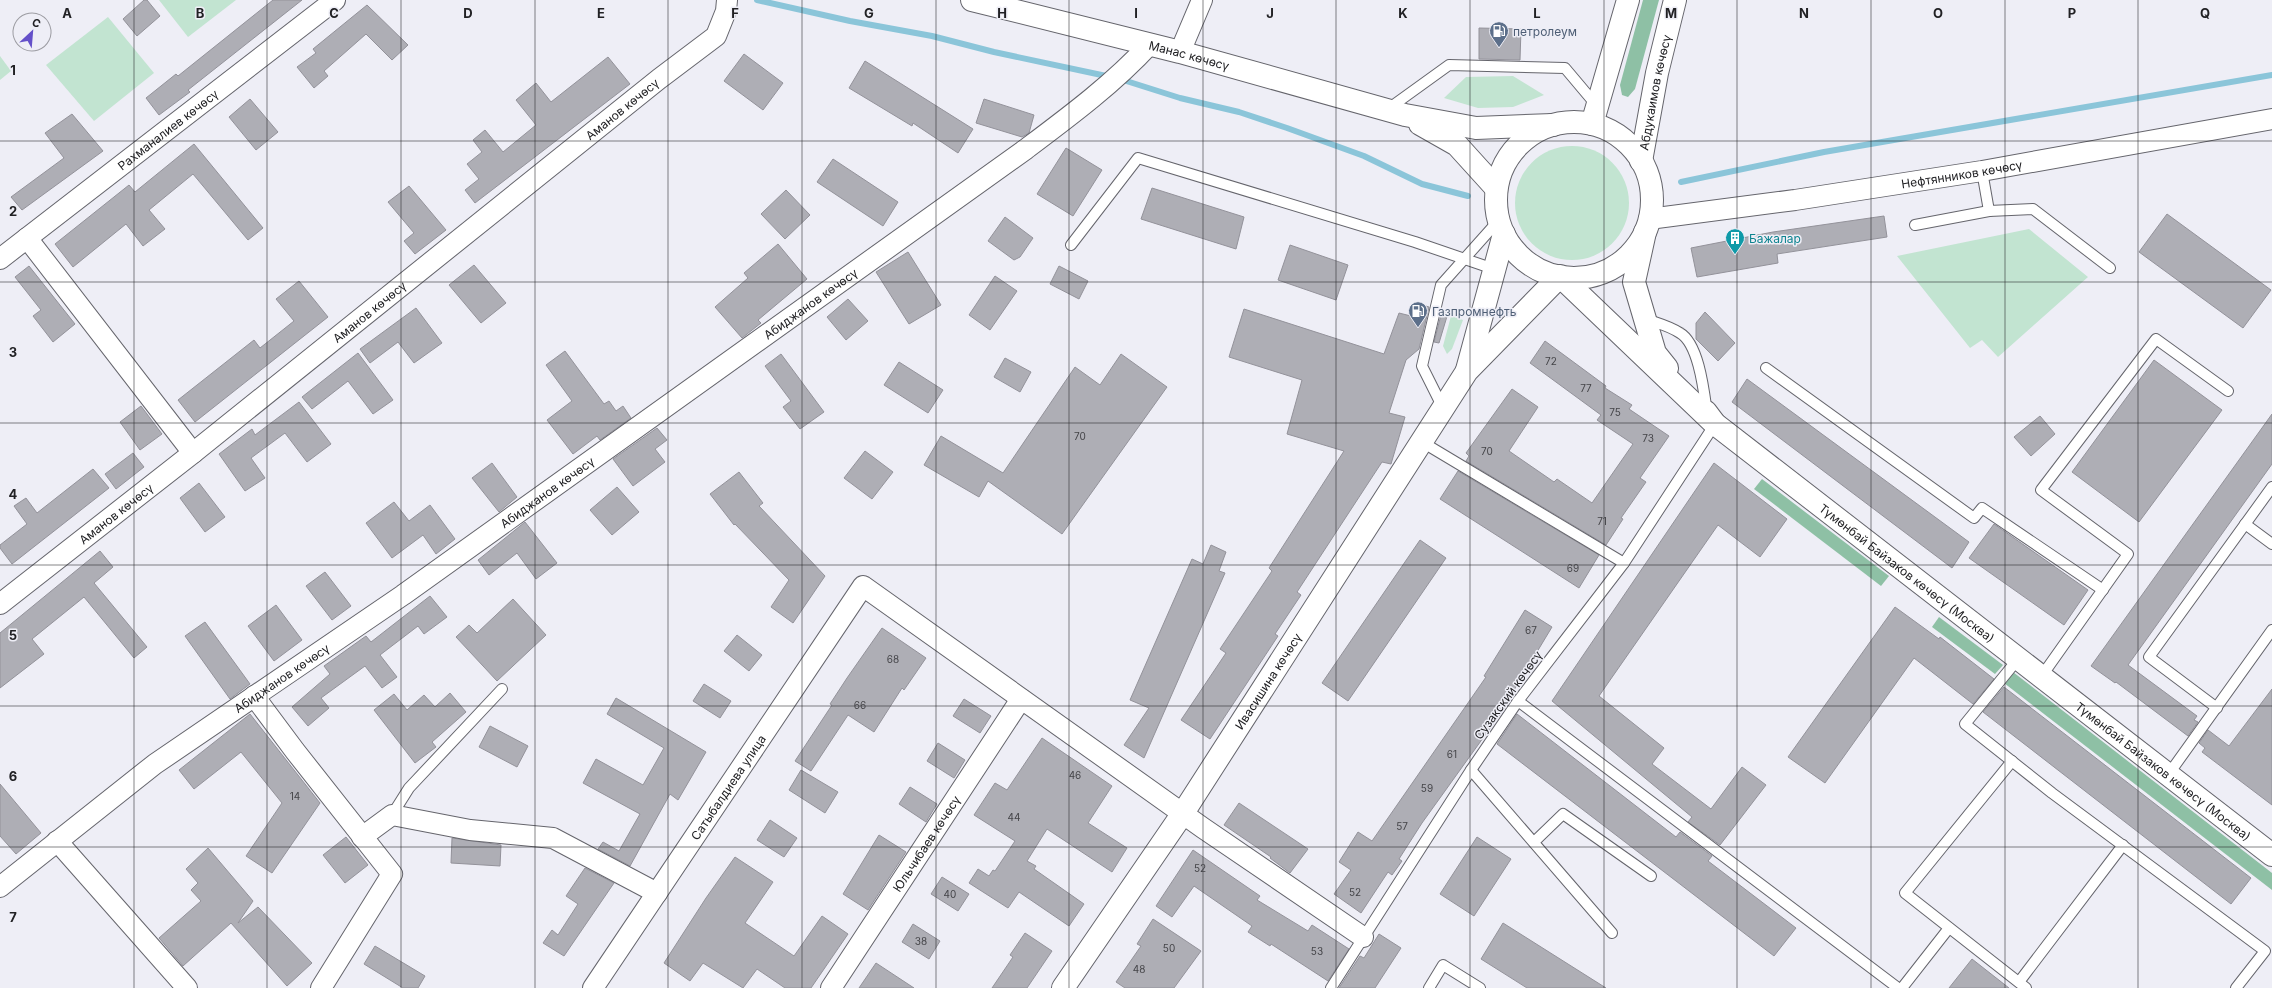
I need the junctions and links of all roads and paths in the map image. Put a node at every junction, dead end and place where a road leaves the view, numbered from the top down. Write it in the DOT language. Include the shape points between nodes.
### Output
graph roads {
  1 [pos="335,0"];
  2 [pos="972,0"];
  3 [pos="1202,0"];
  4 [pos="1628,0"];
  5 [pos="1675,0"];
  6 [pos="727,6"];
  7 [pos="1150,44"];
  8 [pos="1180,52"];
  9 [pos="1396,112"];
  10 [pos="1595,115"];
  11 [pos="2272,119"];
  12 [pos="1553,125"];
  13 [pos="1642,161"];
  14 [pos="1982,171"];
  15 [pos="1496,188"];
  16 [pos="1989,211"];
  17 [pos="1647,225"];
  18 [pos="1914,225"];
  19 [pos="1501,227"];
  20 [pos="27,238"];
  21 [pos="1070,245"];
  22 [pos="0,259"];
  23 [pos="1464,259"];
  24 [pos="2110,268"];
  25 [pos="1494,269"];
  26 [pos="1560,276"];
  27 [pos="1645,319"];
  28 [pos="1766,368"];
  29 [pos="1467,371"];
  30 [pos="2228,391"];
  31 [pos="1443,408"];
  32 [pos="1709,418"];
  33 [pos="1422,442"];
  34 [pos="193,453"];
  35 [pos="2272,487"];
  36 [pos="2245,524"];
  37 [pos="2272,544"];
  38 [pos="1624,563"];
  39 [pos="2103,590"];
  40 [pos="0,604"];
  41 [pos="2272,630"];
  42 [pos="2018,659"];
  43 [pos="2041,677"];
  44 [pos="502,690"];
  45 [pos="254,696"];
  46 [pos="1021,699"];
  47 [pos="1518,701"];
  48 [pos="2217,708"];
  49 [pos="2012,761"];
  50 [pos="1471,770"];
  51 [pos="2168,775"];
  52 [pos="1183,813"];
  53 [pos="392,815"];
  54 [pos="362,837"];
  55 [pos="57,841"];
  56 [pos="1534,842"];
  57 [pos="2123,845"];
  58 [pos="2272,856"];
  59 [pos="1651,876"];
  60 [pos="0,887"];
  61 [pos="657,893"];
  62 [pos="1949,928"];
  63 [pos="1612,933"];
  64 [pos="1363,937"];
  65 [pos="2022,985"];
  66 [pos="187,988"];
  67 [pos="321,988"];
  68 [pos="593,988"];
  69 [pos="831,988"];
  70 [pos="1063,988"];
  71 [pos="1331,988"];
  72 [pos="1430,988"];
  73 [pos="1480,988"];
  74 [pos="1898,988"];
  75 [pos="1902,988"];
  76 [pos="2236,988"];
  1 -- 20 [label="street, Рахманалиев көчөсү"];
  2 -- 7 [label="main road, Манас көчөсү"];
  3 -- 8 [label="street"];
  4 -- 10 [label="main road"];
  5 -- 13 [label="main road, Абдукаимов көчөсү" via="1657,73"];
  6 -- 34 [label="street, Аманов көчөсү" via="716,36"];
  7 -- 8 [label="main road, Манас көчөсү"];
  7 -- 45 [label="street, Абиджанов көчөсү" via="1094,98 1026,149 409,591"];
  8 -- 9 [label="main road, Манас көчөсү"];
  9 -- 10 [label="lane" via="1449,66 1565,68"];
  9 -- 12 [label="main road" via="1476,128"];
  9 -- 15 [label="main road" via="1457,145"];
  10 -- 12 [label="main road"];
  10 -- 13 [label="main road"];
  11 -- 14 [label="street, Нефтянников көчөсү"];
  12 -- 15 [label="main road" via="1536,131 1510,155 1501,170"];
  13 -- 17 [label="main road, Түмөнбай Байзаков көчөсү (Москва)" via="1652,199"];
  14 -- 16 [label="lane"];
  14 -- 17 [label="street, Нефтянников көчөсү"];
  15 -- 19 [label="main road" via="1496,204"];
  16 -- 18 [label="lane"];
  16 -- 24 [label="lane" via="2033,209"];
  17 -- 26 [label="main road" via="1631,253 1611,268 1586,277"];
  17 -- 27 [label="main road, Түмөнбай Байзаков көчөсү (Москва)" via="1634,282"];
  19 -- 23 [label="lane"];
  19 -- 25 [label="main road"];
  19 -- 26 [label="main road" via="1518,254 1532,265"];
  20 -- 22 [label="street, Рахманалиев көчөсү"];
  20 -- 34 [label="street"];
  21 -- 23 [label="lane" via="1138,158 1416,242"];
  23 -- 25 [label="lane"];
  23 -- 31 [label="lane" via="1441,286 1422,366"];
  25 -- 29 [label="main road"];
  26 -- 29 [label="main road"];
  26 -- 32 [label="main road"];
  27 -- 32 [label="main road, Түмөнбай Байзаков көчөсү (Москва)" via="1655,353 1680,387"];
  27 -- 32 [label="lane" via="1681,333 1692,345"];
  28 -- 39 [label="lane" via="1974,518 1982,508"];
  29 -- 31 [label="main road, Ивасишина көчөсү"];
  30 -- 39 [label="lane" via="2156,339 2041,490 2128,554"];
  31 -- 33 [label="main road, Ивасишина көчөсү"];
  32 -- 38 [label="lane, Сузакский көчөсү"];
  32 -- 42 [label="main road, Түмөнбай Байзаков көчөсү (Москва)"];
  33 -- 38 [label="lane"];
  33 -- 52 [label="main road, Ивасишина көчөсү"];
  34 -- 40 [label="street, Аманов көчөсү"];
  35 -- 36 [label="lane"];
  36 -- 37 [label="lane"];
  36 -- 48 [label="lane" via="2149,657"];
  38 -- 47 [label="lane, Сузакский көчөсү"];
  39 -- 43 [label="lane"];
  41 -- 48 [label="lane"];
  42 -- 43 [label="main road, Түмөнбай Байзаков көчөсү (Москва)"];
  42 -- 49 [label="lane" via="1965,724"];
  43 -- 51 [label="main road, Түмөнбай Байзаков көчөсү (Москва)"];
  44 -- 53 [label="lane" via="409,788"];
  45 -- 54 [label="street"];
  45 -- 55 [label="street, Абиджанов көчөсү" via="155,764"];
  46 -- 52 [label="street"];
  46 -- 61 [label="street, Сатыбалдиева улица" via="863,586"];
  46 -- 69 [label="street, Юльчибаев көчөсү"];
  47 -- 50 [label="lane, Сузакский көчөсү"];
  47 -- 74 [label="lane"];
  48 -- 51 [label="lane"];
  49 -- 57 [label="lane"];
  49 -- 62 [label="lane" via="1905,893"];
  50 -- 56 [label="lane"];
  50 -- 64 [label="lane, Сузакский көчөсү"];
  51 -- 58 [label="main road, Түмөнбай Байзаков көчөсү (Москва)"];
  52 -- 64 [label="street"];
  52 -- 70 [label="main road, Ивасишина көчөсү"];
  53 -- 54 [label="street"];
  53 -- 61 [label="street" via="470,830 553,838"];
  54 -- 67 [label="street" via="392,874"];
  55 -- 60 [label="street, Абиджанов көчөсү"];
  55 -- 66 [label="street"];
  56 -- 59 [label="lane" via="1563,814"];
  56 -- 63 [label="lane"];
  57 -- 65 [label="lane"];
  57 -- 76 [label="lane" via="2264,951"];
  61 -- 68 [label="street, Сатыбалдиева улица"];
  62 -- 65 [label="lane"];
  62 -- 75 [label="lane"];
  64 -- 71 [label="lane, Сузакский көчөсү"];
  72 -- 73 [label="lane" via="1443,965"];
}
